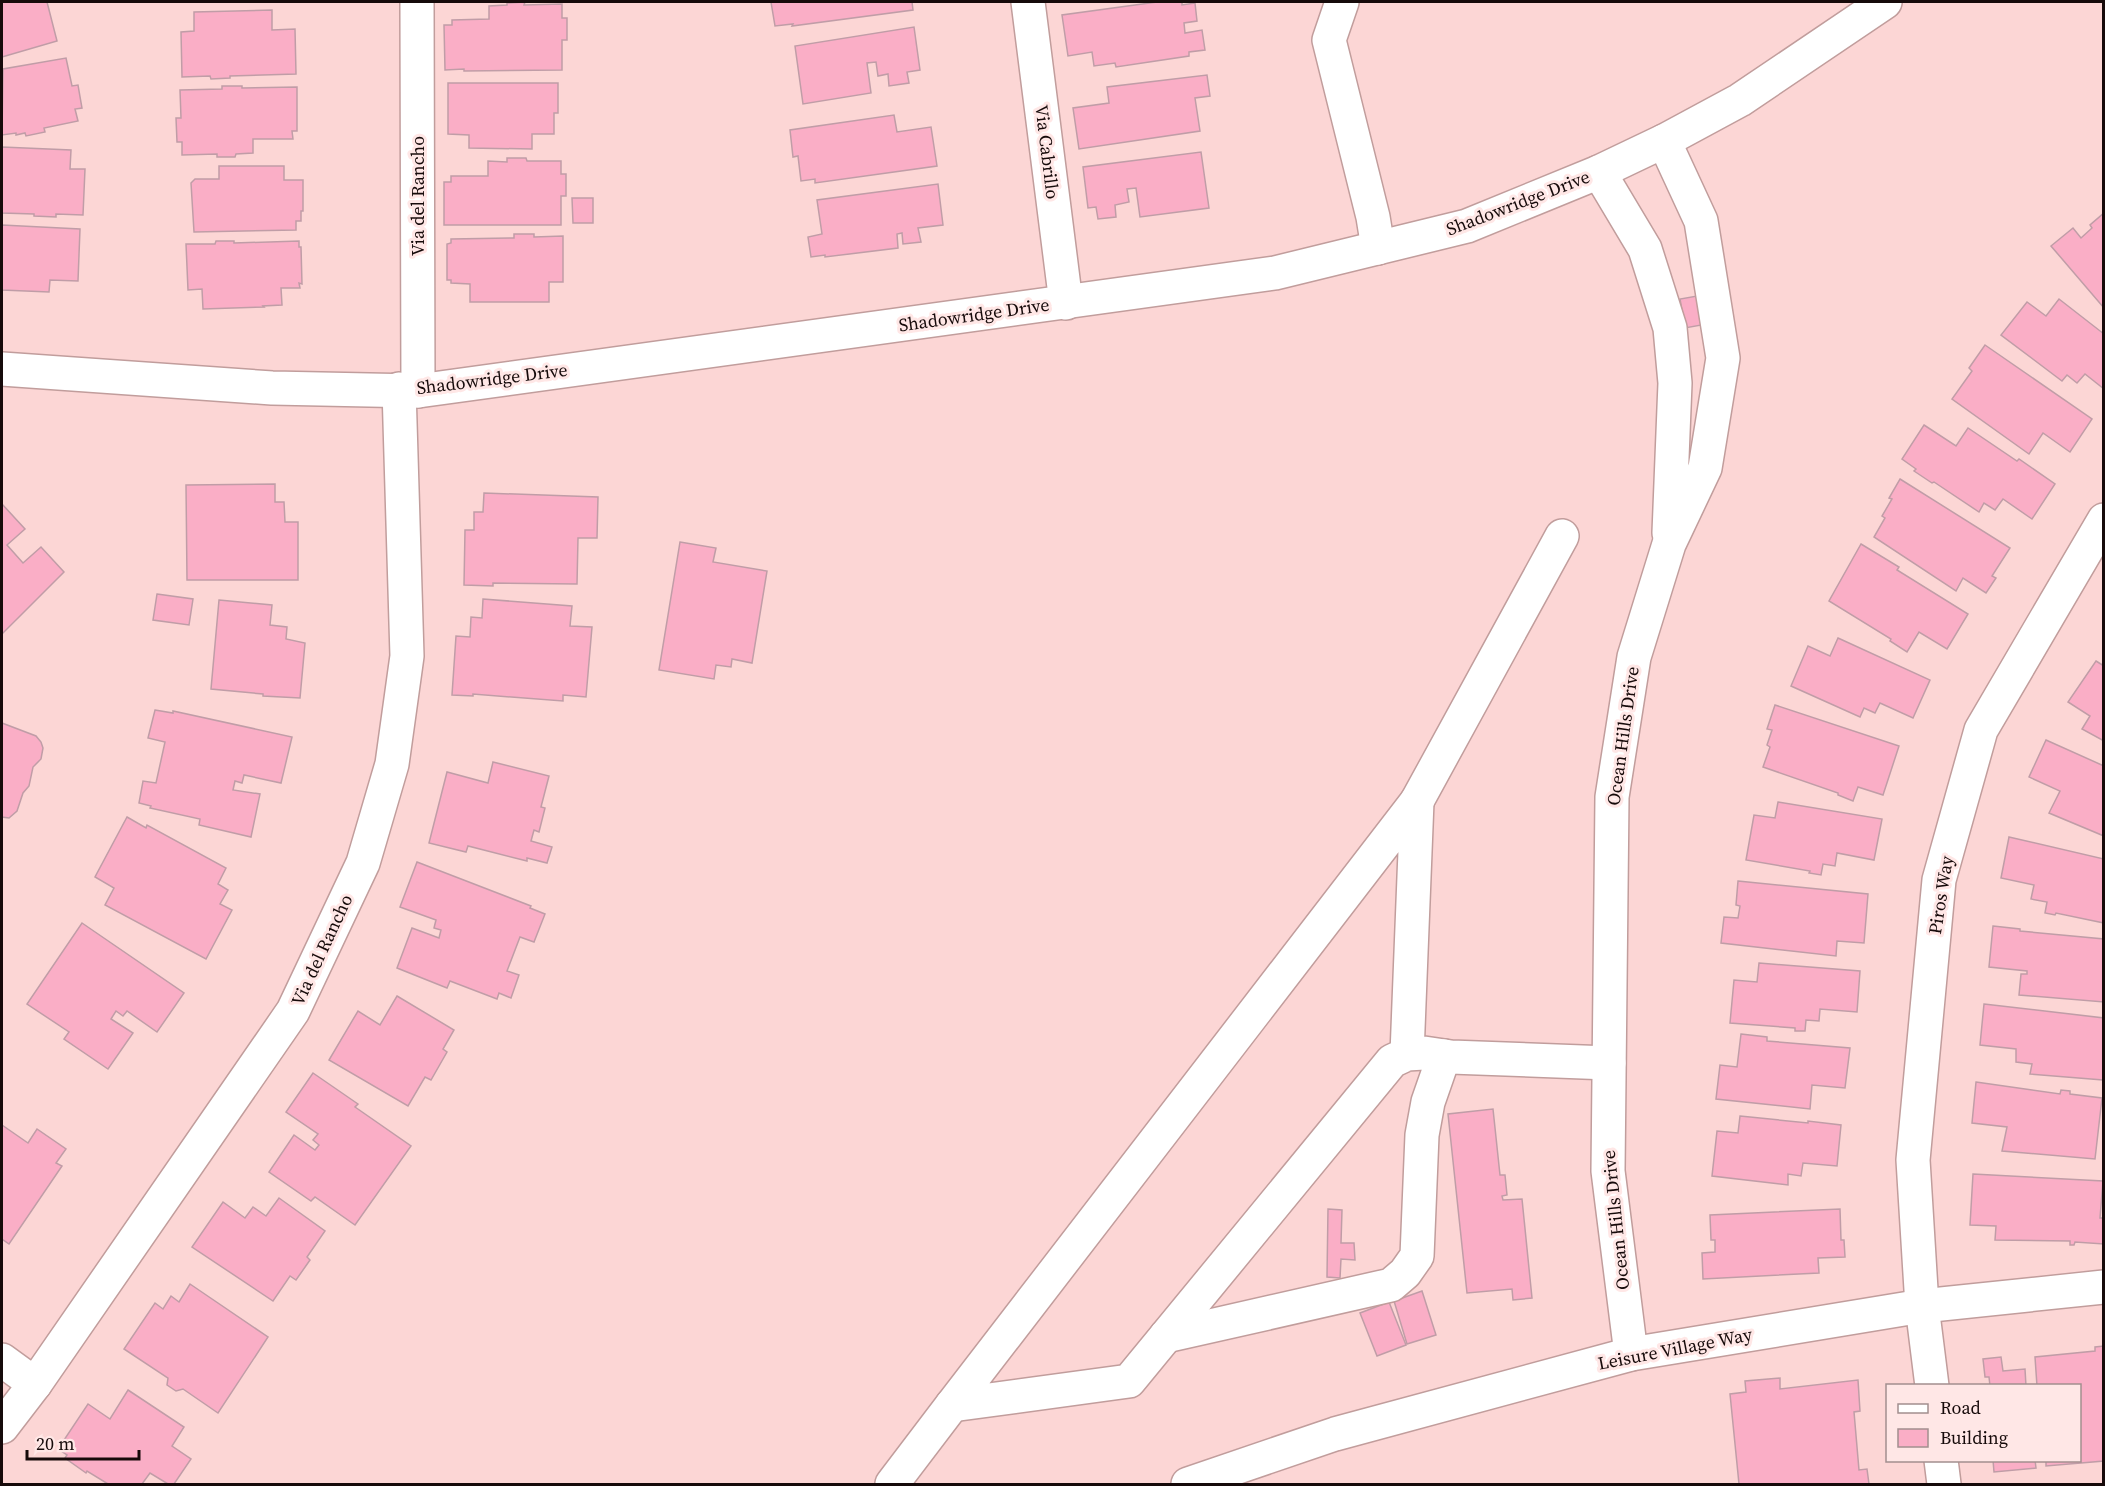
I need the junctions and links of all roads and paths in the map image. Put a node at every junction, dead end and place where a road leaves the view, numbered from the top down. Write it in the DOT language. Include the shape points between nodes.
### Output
graph roads {
  1 [pos="417,2"];
  2 [pos="1028,2"];
  3 [pos="1342,2"];
  4 [pos="1885,2"];
  5 [pos="1664,141"];
  6 [pos="1599,172"];
  7 [pos="1378,248"];
  8 [pos="1066,303"];
  9 [pos="1723,358"];
  10 [pos="2,369"];
  11 [pos="1674,369"];
  12 [pos="409,390"];
  13 [pos="2103,520"];
  14 [pos="1562,536"];
  15 [pos="1669,544"];
  16 [pos="1417,801"];
  17 [pos="1407,1054"];
  18 [pos="1444,1056"];
  19 [pos="1609,1063"];
  20 [pos="2103,1287"];
  21 [pos="1922,1306"];
  22 [pos="1166,1336"];
  23 [pos="1631,1354"];
  24 [pos="2,1360"];
  25 [pos="35,1384"];
  26 [pos="1932,1384"];
  27 [pos="952,1405"];
  28 [pos="2,1427"];
  29 [pos="1941,1462"];
  30 [pos="892,1485"];
  31 [pos="1188,1485"];
  32 [pos="1944,1485"];
  1 -- 12 [label="street, Via del Rancho"];
  2 -- 8 [label="street, Via Cabrillo"];
  3 -- 7 [label="street" via="1329,40"];
  4 -- 5 [label="street, Shadowridge Drive" via="1740,100"];
  5 -- 6 [label="street, Shadowridge Drive"];
  5 -- 9 [label="street, Ocean Hills Drive" via="1701,221"];
  6 -- 7 [label="street, Shadowridge Drive" via="1467,226"];
  6 -- 11 [label="street" via="1645,249 1670,328"];
  7 -- 8 [label="street, Shadowridge Drive" via="1275,273"];
  8 -- 12 [label="street, Shadowridge Drive"];
  9 -- 11 [label="street"];
  9 -- 15 [label="street, Ocean Hills Drive" via="1705,468"];
  10 -- 12 [label="street, Shadowridge Drive" via="272,388"];
  11 -- 15 [label="street"];
  12 -- 25 [label="street, Via del Rancho" via="406,656 392,764 363,863 293,1011"];
  13 -- 21 [label="street, Piros Way" via="1981,730 1939,880 1912,1160"];
  14 -- 16 [label="street"];
  15 -- 19 [label="street, Ocean Hills Drive" via="1634,657 1612,797"];
  16 -- 17 [label="street"];
  16 -- 27 [label="street"];
  17 -- 18 [label="street"];
  17 -- 22 [label="street" via="1392,1060"];
  18 -- 19 [label="street"];
  18 -- 22 [label="street" via="1428,1102 1422,1135 1417,1256 1404,1273 1391,1285"];
  19 -- 23 [label="street, Ocean Hills Drive" via="1608,1171"];
  20 -- 21 [label="street, Leisure Village Way"];
  21 -- 23 [label="street, Leisure Village Way"];
  21 -- 26 [label="street, Piros Way"];
  22 -- 27 [label="street" via="1129,1382"];
  23 -- 31 [label="street, Leisure Village Way" via="1335,1434"];
  24 -- 25 [label="street"];
  25 -- 28 [label="street, Via del Rancho"];
  27 -- 30 [label="street"];
  29 -- 32 [label="street"];
}
